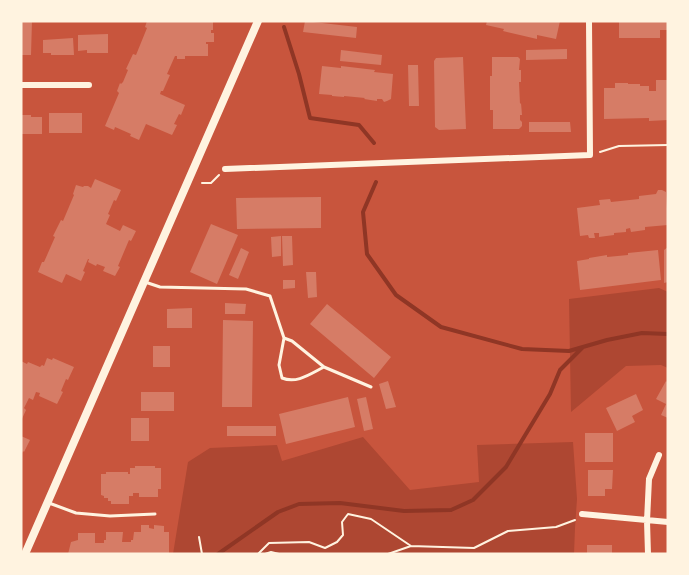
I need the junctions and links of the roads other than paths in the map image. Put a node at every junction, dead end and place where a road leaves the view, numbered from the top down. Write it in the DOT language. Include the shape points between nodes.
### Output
graph roads {
  1 [pos="258,21"];
  2 [pos="589,21"];
  3 [pos="21,85"];
  4 [pos="89,85"];
  5 [pos="225,170"];
  6 [pos="144,282"];
  7 [pos="284,338"];
  8 [pos="324,368"];
  9 [pos="370,387"];
  10 [pos="658,455"];
  11 [pos="48,503"];
  12 [pos="155,514"];
  13 [pos="582,514"];
  14 [pos="647,520"];
  15 [pos="668,522"];
  16 [pos="25,554"];
  17 [pos="648,554"];
  1 -- 6 [label="main road"];
  2 -- 5 [label="street" via="590,155"];
  3 -- 4 [label="street"];
  6 -- 7 [label="lane" via="160,287 246,290 270,296"];
  6 -- 11 [label="main road"];
  7 -- 8 [label="lane"];
  7 -- 8 [label="lane" via="279,364 282,378 297,380"];
  8 -- 9 [label="lane"];
  10 -- 14 [label="street" via="649,478"];
  11 -- 12 [label="lane" via="76,513"];
  11 -- 16 [label="main road"];
  13 -- 14 [label="street"];
  14 -- 15 [label="street"];
  14 -- 17 [label="street"];
}
